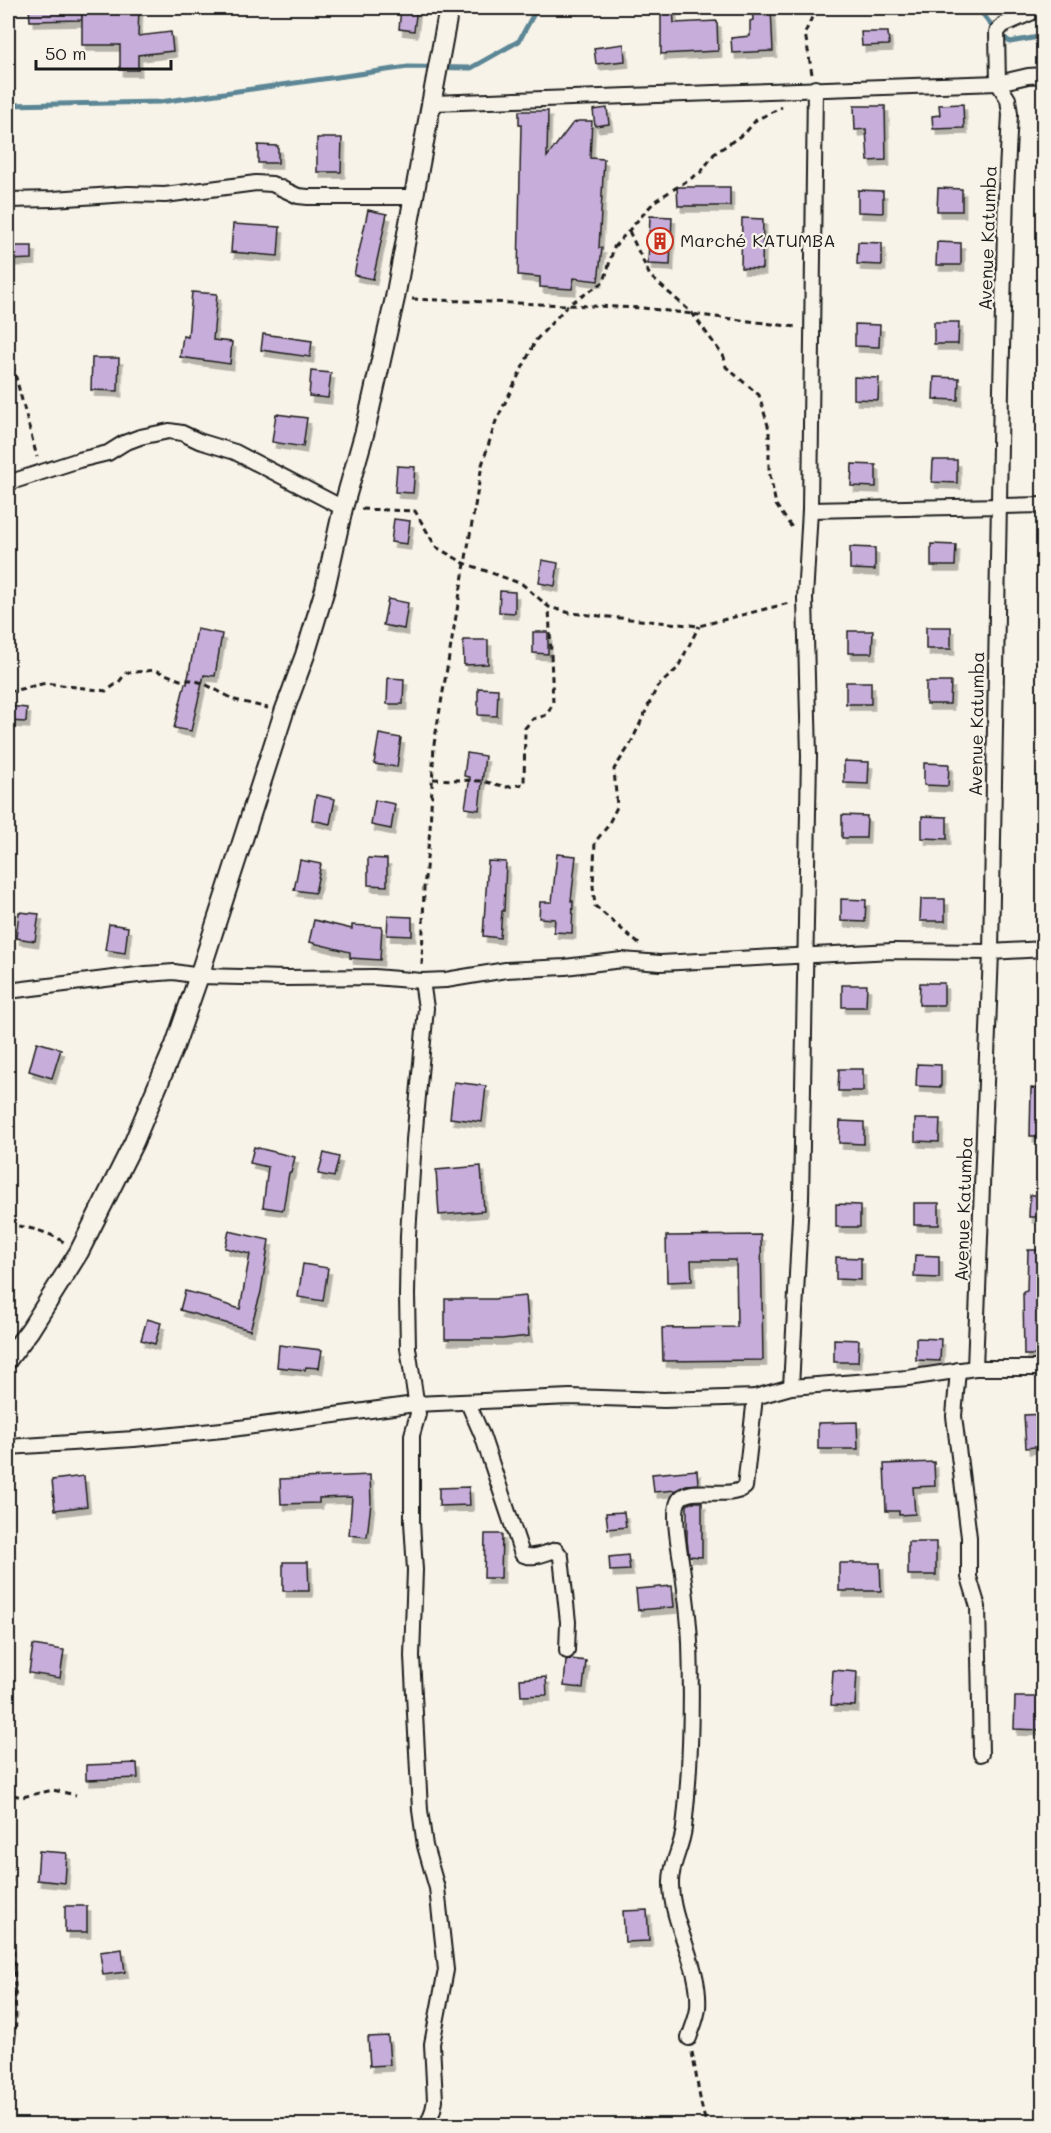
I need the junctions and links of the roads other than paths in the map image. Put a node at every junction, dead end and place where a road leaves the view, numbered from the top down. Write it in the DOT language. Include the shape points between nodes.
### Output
graph roads {
  1 [pos="449,8"];
  2 [pos="1042,8"];
  3 [pos="1044,75"];
  4 [pos="998,83"];
  5 [pos="815,88"];
  6 [pos="433,103"];
  7 [pos="415,197"];
  8 [pos="8,200"];
  9 [pos="8,483"];
  10 [pos="1044,505"];
  11 [pos="1000,506"];
  12 [pos="343,508"];
  13 [pos="810,510"];
  14 [pos="1044,949"];
  15 [pos="991,952"];
  16 [pos="804,956"];
  17 [pos="199,976"];
  18 [pos="422,981"];
  19 [pos="8,991"];
  20 [pos="8,1359"];
  21 [pos="975,1368"];
  22 [pos="1044,1368"];
  23 [pos="958,1370"];
  24 [pos="791,1387"];
  25 [pos="755,1397"];
  26 [pos="468,1402"];
  27 [pos="415,1404"];
  28 [pos="8,1447"];
  29 [pos="567,1651"];
  30 [pos="981,1754"];
  31 [pos="689,2038"];
  32 [pos="427,2126"];
  1 -- 6 [label="street"];
  2 -- 4 [label="street" via="1003,24 997,32"];
  3 -- 4 [label="street"];
  4 -- 5 [label="street"];
  4 -- 11 [label="street, Avenue Katumba" via="1008,99 1010,114"];
  5 -- 6 [label="street"];
  5 -- 13 [label="street"];
  6 -- 7 [label="street"];
  7 -- 8 [label="street" via="308,197 272,184 256,183 165,195"];
  7 -- 12 [label="street" via="396,298"];
  9 -- 12 [label="street" via="108,453 140,437 169,431 236,452"];
  10 -- 11 [label="street"];
  11 -- 13 [label="street"];
  11 -- 15 [label="street, Avenue Katumba"];
  12 -- 17 [label="street" via="305,655"];
  13 -- 16 [label="street" via="805,598 809,756"];
  14 -- 15 [label="street"];
  15 -- 16 [label="street" via="893,951"];
  15 -- 21 [label="street, Avenue Katumba"];
  16 -- 18 [label="street" via="660,963 622,960"];
  16 -- 24 [label="street" via="801,1199"];
  17 -- 18 [label="street"];
  17 -- 19 [label="street" via="174,972 146,974"];
  17 -- 20 [label="street" via="134,1142 79,1252"];
  18 -- 27 [label="street" via="426,1008 414,1140 407,1295"];
  21 -- 22 [label="street"];
  21 -- 23 [label="street"];
  23 -- 24 [label="street"];
  23 -- 30 [label="street" via="954,1416 969,1537 969,1577 978,1607"];
  24 -- 25 [label="street"];
  25 -- 26 [label="street" via="570,1397"];
  25 -- 31 [label="street" via="745,1487 737,1493 689,1494 677,1503 690,1642 690,1711 684,1828 671,1883 672,1900 698,1992 697,2015"];
  26 -- 27 [label="street"];
  26 -- 29 [label="street" via="522,1554 534,1557 556,1550 561,1557"];
  27 -- 28 [label="street" via="232,1429"];
  27 -- 32 [label="street" via="418,1414 412,1435 412,1639 418,1781 425,1846 438,1894 446,1970 432,2044 435,2100"];
}
